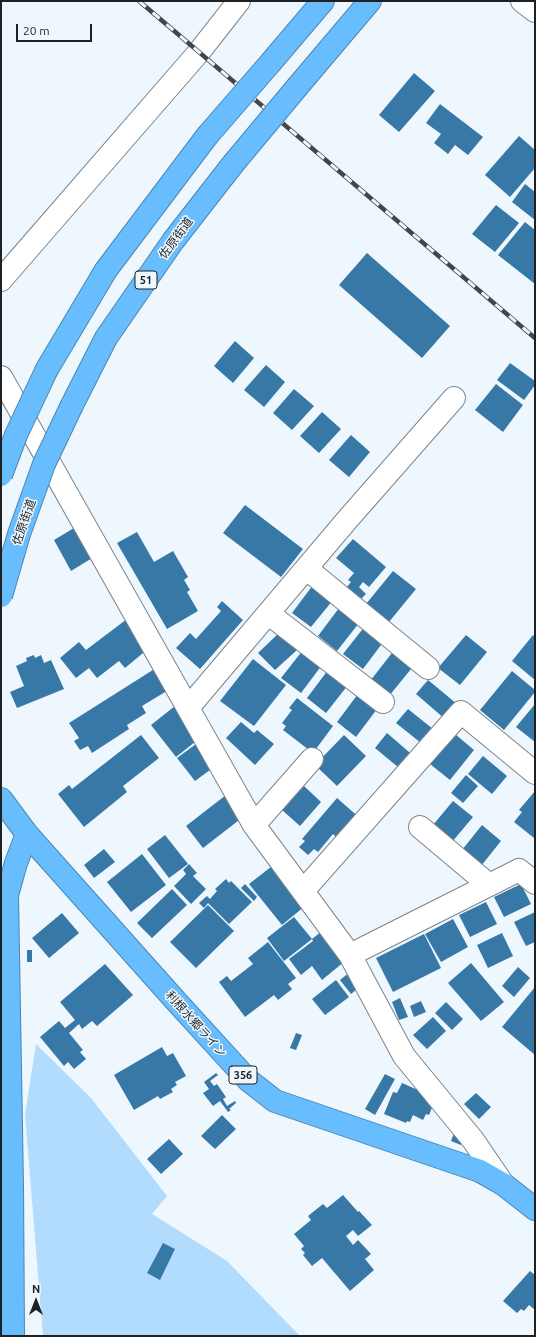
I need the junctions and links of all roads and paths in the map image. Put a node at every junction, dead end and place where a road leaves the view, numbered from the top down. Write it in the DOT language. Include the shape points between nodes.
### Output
graph roads {
  1 [pos="240,1"];
  2 [pos="323,1"];
  3 [pos="370,1"];
  4 [pos="522,1"];
  5 [pos="535,11"];
  6 [pos="1,280"];
  7 [pos="1,377"];
  8 [pos="454,398"];
  9 [pos="1,475"];
  10 [pos="307,569"];
  11 [pos="1,596"];
  12 [pos="269,614"];
  13 [pos="428,668"];
  14 [pos="383,702"];
  15 [pos="188,708"];
  16 [pos="312,759"];
  17 [pos="535,773"];
  18 [pos="1,799"];
  19 [pos="254,825"];
  20 [pos="420,827"];
  21 [pos="27,834"];
  22 [pos="535,883"];
  23 [pos="489,885"];
  24 [pos="303,891"];
  25 [pos="350,955"];
  26 [pos="503,1184"];
  27 [pos="535,1209"];
  28 [pos="13,1336"];
  1 -- 6 [label="street" via="199,52"];
  2 -- 9 [label="highway, bridge" via="207,136 106,270 47,369 16,435"];
  3 -- 11 [label="highway, 佐原街道 / 51, bridge" via="172,241 106,338 44,464 19,534"];
  4 -- 5 [label="street"];
  7 -- 15 [label="street"];
  8 -- 10 [label="street"];
  10 -- 12 [label="street"];
  10 -- 13 [label="street"];
  12 -- 14 [label="street"];
  12 -- 15 [label="street"];
  15 -- 19 [label="street"];
  16 -- 19 [label="street"];
  17 -- 24 [label="street" via="461,712"];
  18 -- 21 [label="highway, 利根水郷ライン / 356"];
  19 -- 24 [label="street"];
  20 -- 23 [label="street"];
  21 -- 26 [label="highway, 利根水郷ライン / 356" via="248,1080 275,1101 480,1171"];
  21 -- 28 [label="highway" via="7,895"];
  22 -- 23 [label="street" via="519,870"];
  23 -- 25 [label="street"];
  24 -- 25 [label="street"];
  25 -- 26 [label="street" via="404,1056 473,1140"];
  26 -- 27 [label="highway, 利根水郷ライン / 356"];
}
